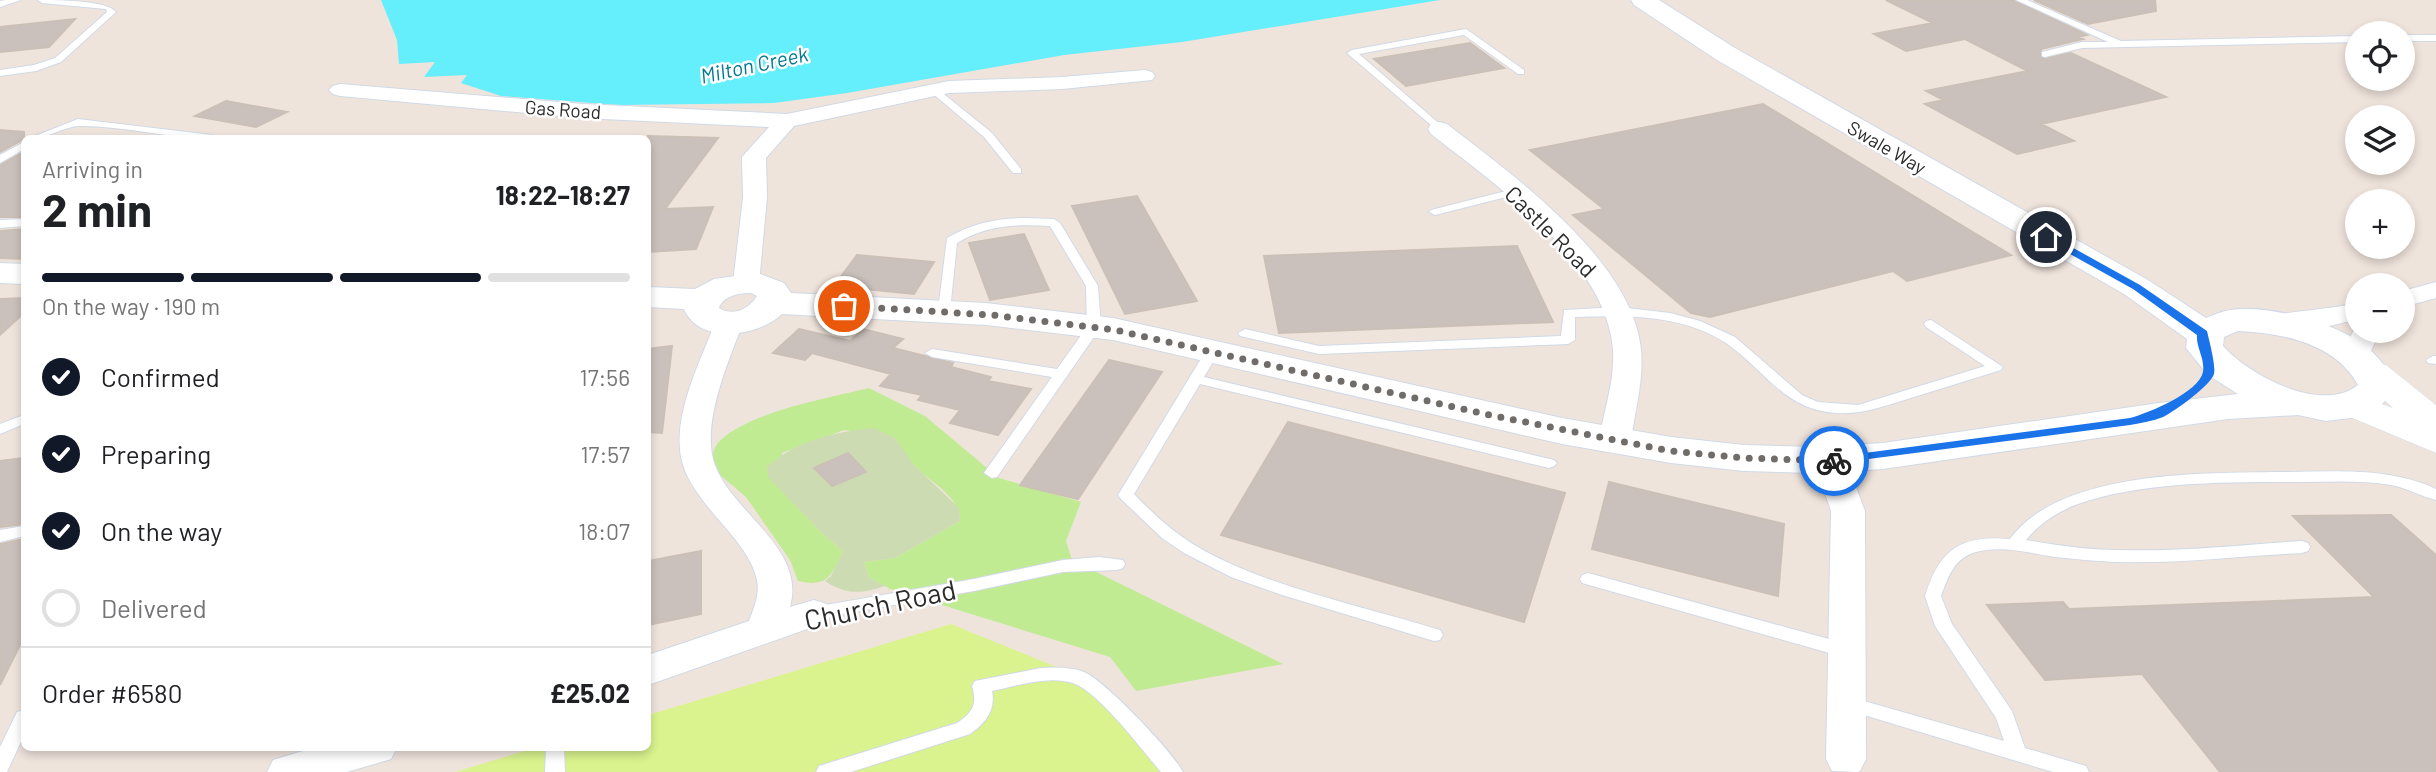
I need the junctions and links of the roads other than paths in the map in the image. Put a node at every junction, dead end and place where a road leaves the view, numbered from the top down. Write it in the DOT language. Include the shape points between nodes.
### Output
graph roads {
  1 [pos="17,0"];
  2 [pos="42,0"];
  3 [pos="1643,0"];
  4 [pos="2020,0"];
  5 [pos="0,4"];
  6 [pos="2415,38"];
  7 [pos="2436,38"];
  8 [pos="2345,39"];
  9 [pos="2121,44"];
  10 [pos="2045,54"];
  11 [pos="1521,72"];
  12 [pos="0,73"];
  13 [pos="1145,76"];
  14 [pos="340,90"];
  15 [pos="935,90"];
  16 [pos="787,121"];
  17 [pos="1439,129"];
  18 [pos="43,135"];
  19 [pos="187,135"];
  20 [pos="21,147"];
  21 [pos="0,160"];
  22 [pos="1017,171"];
  23 [pos="1514,191"];
  24 [pos="1435,212"];
  25 [pos="21,223"];
  26 [pos="0,224"];
  27 [pos="0,273"];
  28 [pos="21,274"];
  29 [pos="2436,290"];
  30 [pos="759,293"];
  31 [pos="2415,296"];
  32 [pos="651,298"];
  33 [pos="716,311"];
  34 [pos="944,311"];
  35 [pos="1619,311"];
  36 [pos="2345,314"];
  37 [pos="2277,323"];
  38 [pos="1931,324"];
  39 [pos="1094,327"];
  40 [pos="1245,332"];
  41 [pos="2215,337"];
  42 [pos="932,353"];
  43 [pos="2365,353"];
  44 [pos="1203,365"];
  45 [pos="1061,374"];
  46 [pos="2298,403"];
  47 [pos="2356,406"];
  48 [pos="2159,414"];
  49 [pos="21,420"];
  50 [pos="2436,424"];
  51 [pos="0,429"];
  52 [pos="1615,440"];
  53 [pos="2436,441"];
  54 [pos="1830,461"];
  55 [pos="1549,463"];
  56 [pos="992,472"];
  57 [pos="2436,495"];
  58 [pos="21,532"];
  59 [pos="0,536"];
  60 [pos="2015,544"];
  61 [pos="2302,547"];
  62 [pos="1117,564"];
  63 [pos="1588,579"];
  64 [pos="814,613"];
  65 [pos="764,632"];
  66 [pos="1434,635"];
  67 [pos="1848,651"];
  68 [pos="651,669"];
  69 [pos="1846,702"];
  70 [pos="21,723"];
  71 [pos="363,751"];
  72 [pos="555,751"];
  73 [pos="2017,753"];
  74 [pos="1846,759"];
  75 [pos="0,767"];
  76 [pos="834,771"];
  77 [pos="287,772"];
  78 [pos="555,772"];
  79 [pos="1173,772"];
  80 [pos="2079,772"];
  1 -- 5 [label="lane"];
  2 -- 12 [label="lane" via="109,6 112,12 58,60"];
  3 -- 41 [label="main road, Swale Way" via="1726,54 2136,287"];
  4 -- 9 [label="lane"];
  6 -- 7 [label="lane"];
  8 -- 9 [label="lane"];
  9 -- 10 [label="lane" via="2082,45"];
  11 -- 17 [label="lane" via="1466,33 1352,53"];
  13 -- 15 [label="street, Gas Road"];
  14 -- 16 [label="street, Gas Road" via="570,110"];
  15 -- 16 [label="street, Gas Road"];
  15 -- 22 [label="lane" via="988,135"];
  16 -- 30 [label="street" via="754,157"];
  17 -- 23 [label="street, Castle Road"];
  18 -- 19 [label="lane" via="78,122"];
  20 -- 21 [label="lane"];
  23 -- 24 [label="lane"];
  23 -- 35 [label="street, Castle Road" via="1592,267"];
  25 -- 26 [label="lane"];
  27 -- 28 [label="main road"];
  29 -- 31 [label="street"];
  30 -- 33 [label="main road" via="758,315"];
  30 -- 34 [label="main road"];
  32 -- 33 [label="main road"];
  33 -- 65 [label="street" via="715,362 694,436 697,461 709,485 771,566 776,594"];
  34 -- 39 [label="main road"];
  34 -- 39 [label="lane" via="951,241 966,230 997,222 1054,223 1092,286"];
  35 -- 38 [label="lane" via="1695,324 1730,340 1797,398 1835,409 1859,409 1996,367"];
  35 -- 40 [label="lane" via="1569,313 1568,340 1319,350"];
  35 -- 52 [label="street, Castle Road" via="1627,349"];
  36 -- 37 [label="street"];
  37 -- 41 [label="main road"];
  37 -- 43 [label="main road"];
  39 -- 44 [label="main road"];
  39 -- 45 [label="lane"];
  41 -- 46 [label="main road, Swale Way" via="2224,371 2245,384"];
  41 -- 48 [label="main road" via="2208,375"];
  42 -- 45 [label="lane"];
  43 -- 47 [label="main road" via="2379,388 2373,399"];
  43 -- 50 [label="street"];
  44 -- 52 [label="main road"];
  44 -- 55 [label="lane"];
  44 -- 66 [label="lane" via="1126,495 1190,551 1224,570"];
  45 -- 56 [label="lane"];
  46 -- 47 [label="main road"];
  46 -- 48 [label="main road"];
  47 -- 53 [label="street"];
  48 -- 54 [label="main road" via="2045,435"];
  49 -- 51 [label="lane"];
  52 -- 54 [label="main road" via="1670,451"];
  54 -- 67 [label="street" via="1848,511"];
  57 -- 60 [label="lane" via="2374,478 2210,477 2165,482 2082,498 2052,510 2027,525"];
  58 -- 59 [label="lane"];
  60 -- 61 [label="lane" via="2103,557"];
  60 -- 73 [label="lane" via="1981,546 1956,554 1941,573 1933,596 1944,626 2005,716"];
  62 -- 64 [label="lane, Church Road" via="1090,561 1045,568"];
  63 -- 67 [label="lane"];
  64 -- 65 [label="street, Church Road"];
  65 -- 68 [label="street, Church Road"];
  67 -- 69 [label="street"];
  69 -- 73 [label="lane"];
  69 -- 74 [label="street"];
  70 -- 75 [label="lane"];
  71 -- 77 [label="street"];
  72 -- 78 [label="lane"];
  73 -- 80 [label="lane"];
  76 -- 79 [label="lane" via="963,729 983,710 986,698 981,686 1057,675 1091,683"];
}
